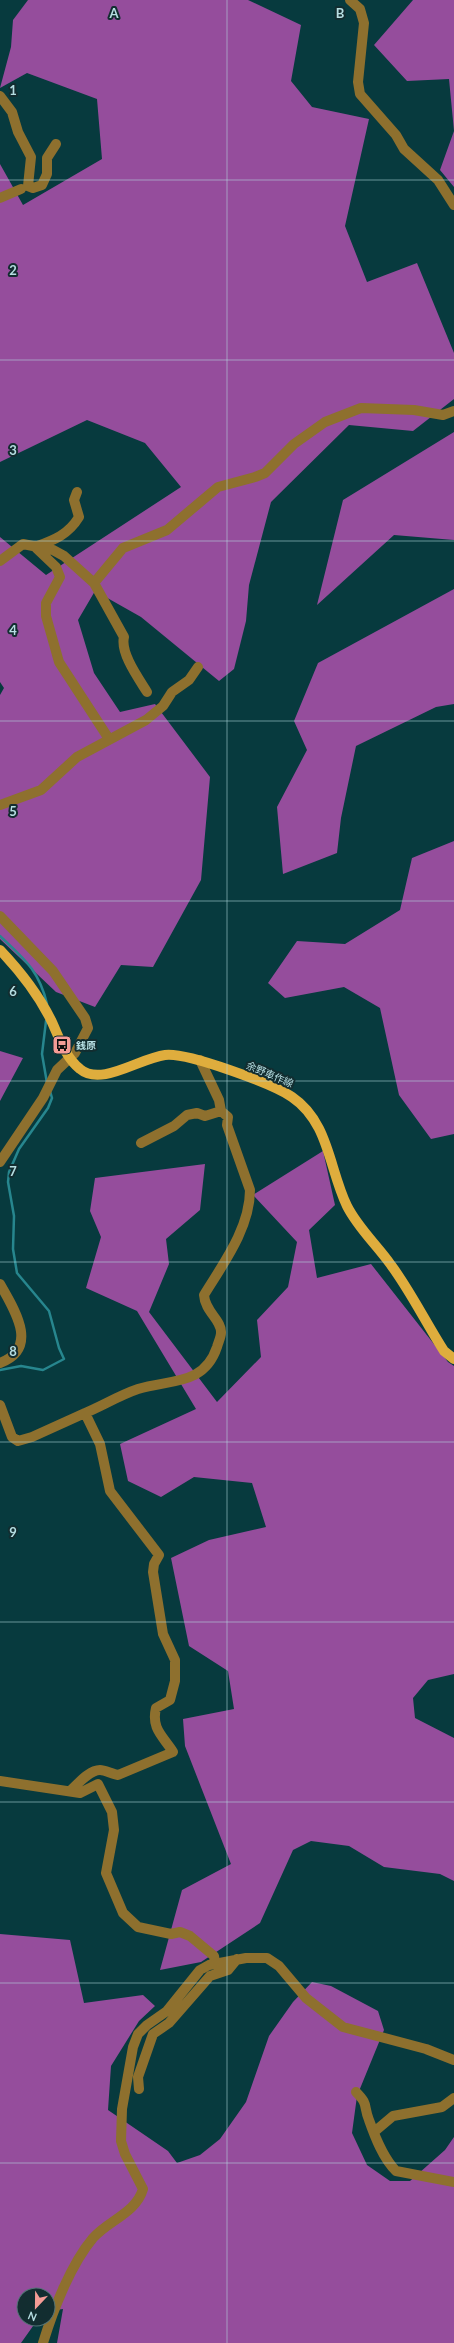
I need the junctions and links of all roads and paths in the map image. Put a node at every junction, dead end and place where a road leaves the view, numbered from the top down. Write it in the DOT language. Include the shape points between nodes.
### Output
graph roads {
  1 [pos="350,0"];
  2 [pos="0,96"];
  3 [pos="56,144"];
  4 [pos="21,189"];
  5 [pos="0,198"];
  6 [pos="454,205"];
  7 [pos="454,411"];
  8 [pos="77,492"];
  9 [pos="35,547"];
  10 [pos="0,561"];
  11 [pos="94,583"];
  12 [pos="198,667"];
  13 [pos="147,692"];
  14 [pos="109,739"];
  15 [pos="0,805"];
  16 [pos="0,916"];
  17 [pos="0,950"];
  18 [pos="70,1058"];
  19 [pos="200,1060"];
  20 [pos="221,1111"];
  21 [pos="141,1143"];
  22 [pos="0,1162"];
  23 [pos="0,1284"];
  24 [pos="454,1358"];
  25 [pos="0,1363"];
  26 [pos="0,1405"];
  27 [pos="85,1413"];
  28 [pos="0,1782"];
  29 [pos="70,1792"];
  30 [pos="237,1959"];
  31 [pos="215,1963"];
  32 [pos="454,2060"];
  33 [pos="139,2089"];
  34 [pos="356,2092"];
  35 [pos="454,2098"];
  36 [pos="374,2132"];
  37 [pos="454,2182"];
  38 [pos="42,2343"];
  1 -- 6 [label="street" via="360,9 364,23 358,82 360,94 396,135 404,149 438,180"];
  2 -- 3 [label="street" via="12,112 18,132 31,157 28,186 34,188 42,185 48,174 47,158"];
  4 -- 5 [label="street"];
  7 -- 11 [label="street" via="443,415 414,410 361,408 325,422 294,444 265,473 218,487 167,530 123,548"];
  8 -- 9 [label="street" via="74,500 79,517 74,527 65,535"];
  9 -- 10 [label="street" via="23,544"];
  9 -- 11 [label="street" via="53,550 64,556"];
  9 -- 14 [label="street" via="56,567 60,577 46,603 46,616 59,662"];
  11 -- 13 [label="street" via="124,637 122,644"];
  12 -- 14 [label="street" via="189,680 172,692 163,706 146,720"];
  14 -- 15 [label="street" via="78,757 42,790"];
  16 -- 18 [label="street" via="53,971 85,1018 88,1028"];
  17 -- 18 [label="main road, 余野車作線" via="21,972 51,1020"];
  18 -- 19 [label="main road, 余野車作線" via="80,1070 93,1076 104,1076 142,1060 167,1055"];
  18 -- 22 [label="street" via="57,1070 43,1098"];
  19 -- 20 [label="street" via="219,1100"];
  19 -- 24 [label="main road, 余野車作線" via="291,1096 305,1107 324,1138 346,1205 358,1225 391,1265 444,1351"];
  20 -- 21 [label="street" via="205,1116 197,1113 188,1115 174,1126"];
  20 -- 27 [label="street" via="228,1117 227,1125 250,1190 250,1201 233,1246 204,1295 205,1305 220,1326 221,1333 212,1360 190,1378 138,1389"];
  23 -- 25 [label="street" via="14,1309 22,1337 16,1352 9,1360"];
  26 -- 27 [label="street" via="12,1437 18,1441"];
  27 -- 29 [label="street" via="100,1444 110,1491 159,1555 153,1572 163,1634 175,1660 175,1681 170,1700 156,1708 154,1717 155,1727 174,1752 118,1775 102,1770 96,1771"];
  28 -- 29 [label="street"];
  29 -- 31 [label="street" via="80,1793 98,1784 112,1812 114,1830 106,1873 124,1913 138,1927 170,1934 180,1932 190,1936 214,1956"];
  30 -- 31 [label="street"];
  30 -- 32 [label="street" via="259,1957 275,1963 306,1998 342,2027 426,2049"];
  30 -- 33 [label="street" via="228,1970 210,1976 169,2023 152,2034 138,2077"];
  31 -- 38 [label="street" via="200,1970 167,2010 138,2034 124,2092 121,2141 142,2189 140,2199 94,2237 82,2254"];
  34 -- 36 [label="street" via="366,2102 368,2118"];
  35 -- 36 [label="street" via="442,2107 393,2116"];
  36 -- 37 [label="street" via="389,2164 396,2171"];
}
